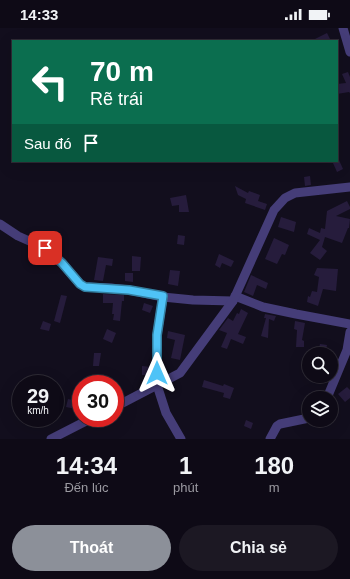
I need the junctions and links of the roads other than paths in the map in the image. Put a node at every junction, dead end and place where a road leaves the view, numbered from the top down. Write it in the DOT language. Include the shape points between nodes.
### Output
graph roads {
  1 [pos="343,28"];
  2 [pos="350,52"];
  3 [pos="350,187"];
  4 [pos="0,224"];
  5 [pos="163,296"];
  6 [pos="234,298"];
  7 [pos="350,324"];
  8 [pos="350,332"];
  9 [pos="157,385"];
  10 [pos="330,391"];
  11 [pos="124,402"];
  12 [pos="302,419"];
  13 [pos="74,427"];
  14 [pos="51,439"];
  15 [pos="181,439"];
  16 [pos="270,439"];
  1 -- 2 [label="street"];
  3 -- 6 [label="street" via="295,193 285,198 274,210"];
  4 -- 5 [label="street" via="18,236 45,248 85,287"];
  5 -- 6 [label="street" via="193,300"];
  5 -- 9 [label="street" via="157,335"];
  6 -- 7 [label="street" via="263,307"];
  6 -- 9 [label="street" via="180,373"];
  8 -- 10 [label="street" via="347,350"];
  9 -- 11 [label="street"];
  9 -- 15 [label="street" via="166,413"];
  12 -- 16 [label="street" via="276,426"];
  13 -- 14 [label="street"];
}
